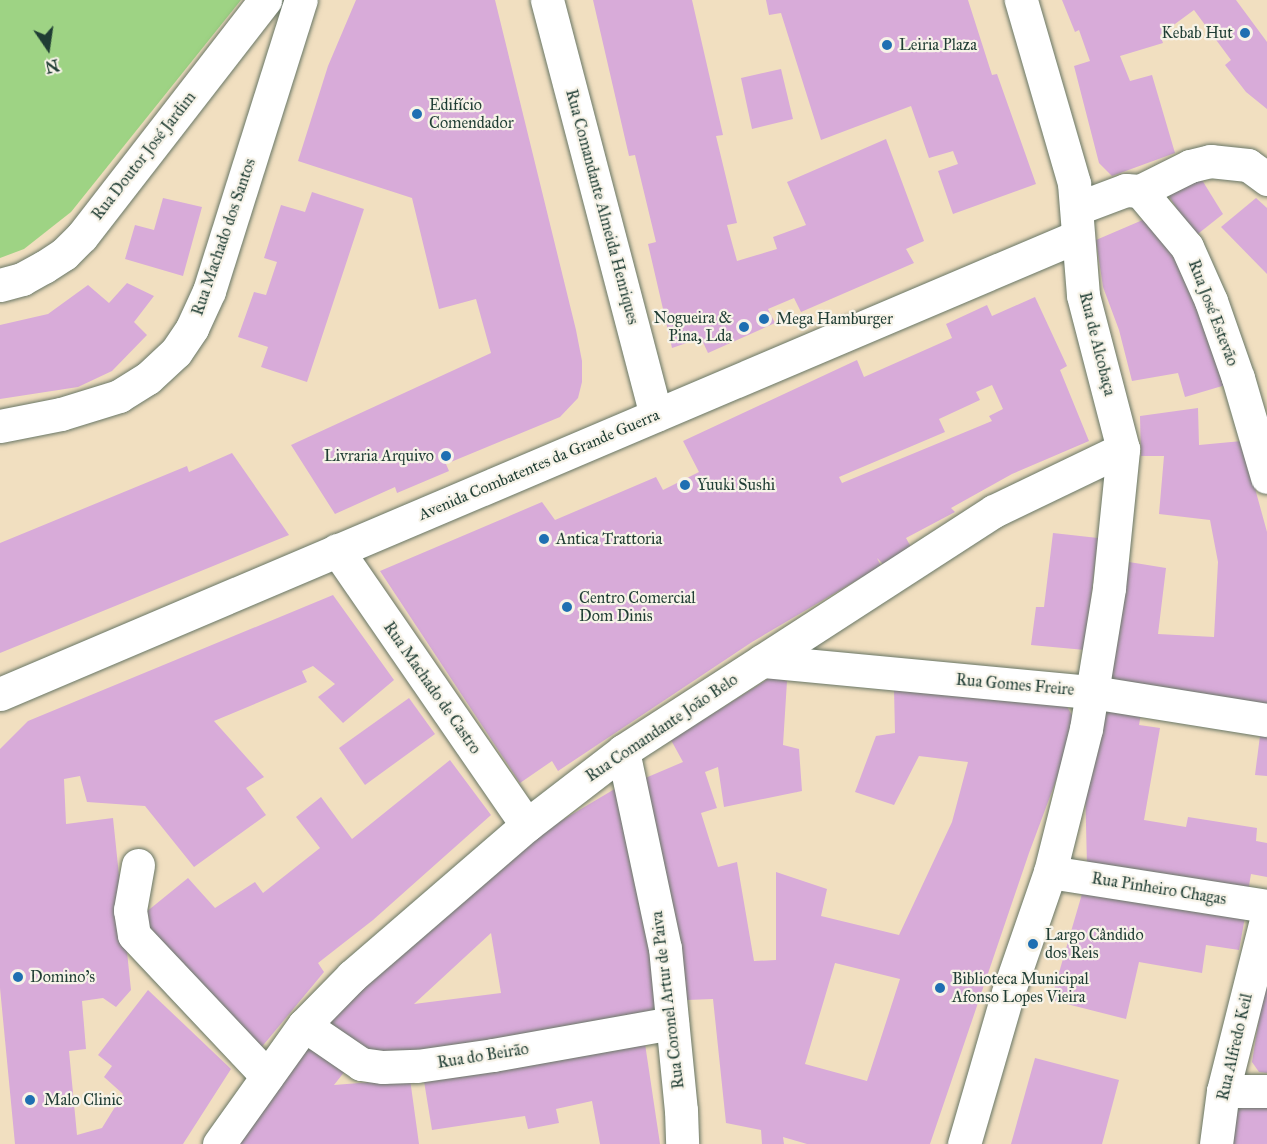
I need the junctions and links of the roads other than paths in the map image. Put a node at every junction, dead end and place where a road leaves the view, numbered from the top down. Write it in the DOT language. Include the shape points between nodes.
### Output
graph roads {
  1 [pos="265,0"];
  2 [pos="301,0"];
  3 [pos="547,0"];
  4 [pos="1020,0"];
  5 [pos="1267,179"];
  6 [pos="1140,191"];
  7 [pos="1078,222"];
  8 [pos="0,285"];
  9 [pos="656,415"];
  10 [pos="0,426"];
  11 [pos="1123,450"];
  12 [pos="1267,477"];
  13 [pos="337,550"];
  14 [pos="762,661"];
  15 [pos="1092,692"];
  16 [pos="0,694"];
  17 [pos="1267,720"];
  18 [pos="623,751"];
  19 [pos="527,825"];
  20 [pos="138,865"];
  21 [pos="1050,872"];
  22 [pos="1267,906"];
  23 [pos="1267,916"];
  24 [pos="672,1023"];
  25 [pos="304,1025"];
  26 [pos="267,1076"];
  27 [pos="1223,1091"];
  28 [pos="1267,1091"];
  29 [pos="219,1144"];
  30 [pos="682,1144"];
  31 [pos="964,1144"];
  32 [pos="1216,1144"];
  1 -- 8 [label="street, Rua Doutor José Jardim" via="82,236 44,267"];
  2 -- 10 [label="street, Rua Machado dos Santos" via="215,272 192,328 176,352 148,378 119,396 61,414"];
  3 -- 9 [label="street, Rua Comandante Almeida Henriques"];
  4 -- 7 [label="street, Rua de Alcobaça" via="1074,183"];
  5 -- 6 [label="street" via="1248,165 1210,161 1190,166"];
  6 -- 7 [label="street" via="1126,190"];
  6 -- 12 [label="street, Rua José Estevão" via="1187,247 1211,301"];
  7 -- 9 [label="street, Avenida Combatentes da Grande Guerra"];
  7 -- 11 [label="street, Rua de Alcobaça" via="1083,295"];
  9 -- 13 [label="street, Avenida Combatentes da Grande Guerra"];
  11 -- 14 [label="street, Rua Comandante João Belo" via="994,511"];
  11 -- 15 [label="street, Rua de Alcobaça" via="1109,588"];
  13 -- 16 [label="street, Avenida Combatentes da Grande Guerra"];
  13 -- 19 [label="street, Rua Machado de Castro"];
  14 -- 15 [label="street, Rua Gomes Freire"];
  14 -- 18 [label="street, Rua Comandante João Belo"];
  15 -- 17 [label="street, Rua Gomes Freire"];
  15 -- 21 [label="street"];
  18 -- 19 [label="street, Rua Comandante João Belo"];
  18 -- 24 [label="street, Rua Coronel Artur de Paiva" via="665,948"];
  19 -- 25 [label="street, Rua Comandante João Belo" via="352,976"];
  20 -- 26 [label="street" via="130,910 134,935"];
  21 -- 22 [label="street, Rua Pinheiro Chagas"];
  21 -- 31 [label="street" via="1008,993"];
  23 -- 27 [label="street, Rua Alfredo Keil"];
  24 -- 25 [label="street, Rua do Beirão" via="493,1055 383,1067 361,1064"];
  24 -- 30 [label="street, Rua Coronel Artur de Paiva"];
  25 -- 26 [label="street, Rua Comandante João Belo"];
  26 -- 29 [label="street, Rua Comandante João Belo"];
  27 -- 28 [label="street"];
  27 -- 32 [label="street, Rua Alfredo Keil"];
}
